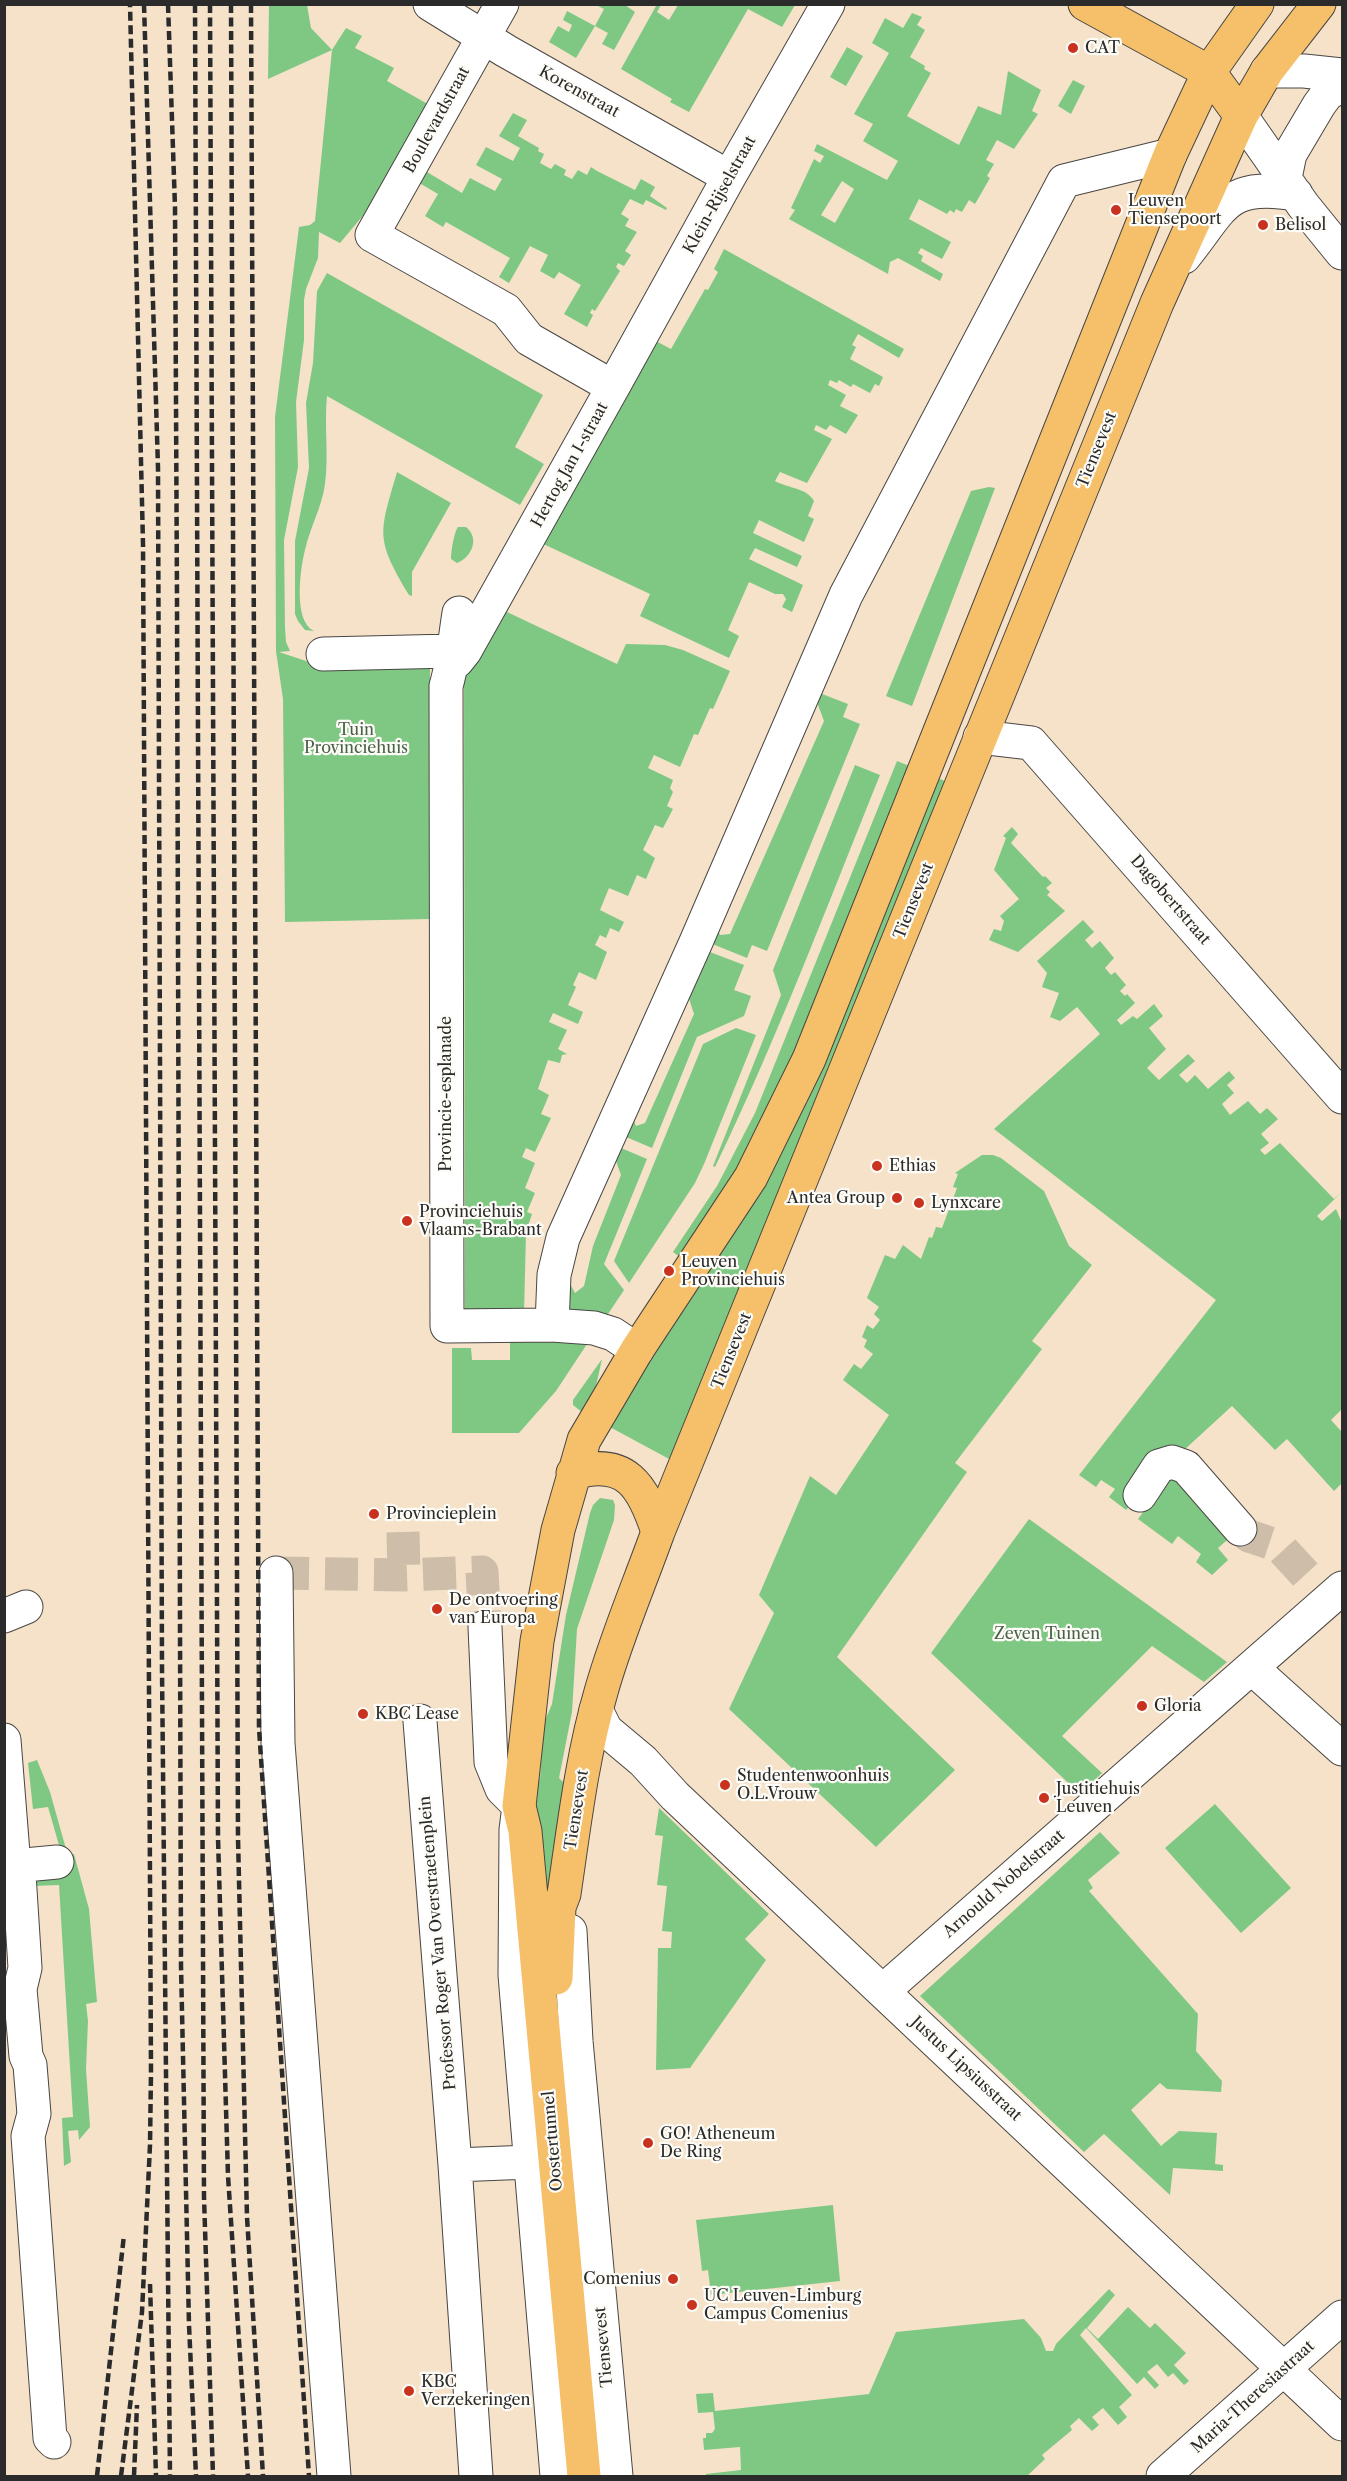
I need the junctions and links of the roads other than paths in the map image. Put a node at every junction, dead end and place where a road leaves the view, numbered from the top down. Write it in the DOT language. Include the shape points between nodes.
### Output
graph roads {
  1 [pos="430,4"];
  2 [pos="501,4"];
  3 [pos="828,4"];
  4 [pos="1085,4"];
  5 [pos="1257,4"];
  6 [pos="1319,4"];
  7 [pos="484,37"];
  8 [pos="1267,71"];
  9 [pos="1209,72"];
  10 [pos="1342,75"];
  11 [pos="1342,85"];
  12 [pos="1241,116"];
  13 [pos="1170,155"];
  14 [pos="729,177"];
  15 [pos="1290,186"];
  16 [pos="372,235"];
  17 [pos="1342,253"];
  18 [pos="1171,272"];
  19 [pos="614,387"];
  20 [pos="462,600"];
  21 [pos="323,654"];
  22 [pos="452,659"];
  23 [pos="980,737"];
  24 [pos="1342,1096"];
  25 [pos="552,1325"];
  26 [pos="637,1350"];
  27 [pos="573,1473"];
  28 [pos="1140,1495"];
  29 [pos="1240,1529"];
  30 [pos="658,1532"];
  31 [pos="276,1573"];
  32 [pos="1328,1591"];
  33 [pos="484,1627"];
  34 [pos="1252,1668"];
  35 [pos="596,1710"];
  36 [pos="420,1721"];
  37 [pos="4,1740"];
  38 [pos="1342,1749"];
  39 [pos="519,1806"];
  40 [pos="57,1862"];
  41 [pos="14,1866"];
  42 [pos="564,1894"];
  43 [pos="883,1991"];
  44 [pos="530,2162"];
  45 [pos="455,2165"];
  46 [pos="1342,2317"];
  47 [pos="1284,2369"];
  48 [pos="1342,2424"];
  49 [pos="54,2442"];
  50 [pos="334,2476"];
  51 [pos="476,2476"];
  52 [pos="556,2476"];
  53 [pos="584,2476"];
  54 [pos="597,2476"];
  55 [pos="616,2476"];
  56 [pos="1163,2476"];
  1 -- 7 [label="street, Korenstraat"];
  2 -- 7 [label="street, Boulevardstraat"];
  3 -- 14 [label="street, Klein-Rijselstraat"];
  4 -- 9 [label="main road"];
  5 -- 9 [label="main road"];
  6 -- 8 [label="main road, Tiensevest"];
  7 -- 14 [label="street, Korenstraat"];
  7 -- 16 [label="street, Boulevardstraat"];
  8 -- 9 [label="main road"];
  8 -- 10 [label="street"];
  8 -- 12 [label="main road, Tiensevest"];
  9 -- 12 [label="main road"];
  9 -- 13 [label="main road"];
  11 -- 15 [label="street" via="1327,94 1290,154"];
  12 -- 15 [label="street"];
  12 -- 18 [label="main road, Tiensevest"];
  13 -- 25 [label="street" via="1064,181 846,595 563,1239 554,1275"];
  13 -- 26 [label="main road" via="809,1059 751,1177"];
  14 -- 19 [label="street, Klein-Rijselstraat"];
  15 -- 17 [label="street"];
  15 -- 18 [label="street" via="1255,190 1228,201"];
  16 -- 19 [label="street, Hertog Jan I-straat" via="506,310 529,339"];
  18 -- 23 [label="main road, Tiensevest"];
  19 -- 22 [label="street, Hertog Jan I-straat" via="465,651"];
  20 -- 22 [label="street"];
  21 -- 22 [label="street"];
  22 -- 25 [label="street, Provincie-esplanade" via="446,686 447,1326"];
  23 -- 24 [label="street, Dagobertstraat" via="1031,743"];
  23 -- 30 [label="main road, Tiensevest"];
  25 -- 26 [label="street, Provincie-esplanade" via="603,1330"];
  26 -- 27 [label="main road" via="584,1440"];
  27 -- 30 [label="main road" via="603,1467 622,1474 645,1497"];
  27 -- 39 [label="main road" via="537,1641"];
  28 -- 29 [label="street" via="1159,1466 1172,1462 1186,1467"];
  30 -- 35 [label="main road, Tiensevest"];
  31 -- 50 [label="street" via="278,1743"];
  32 -- 34 [label="street, Arnould Nobelstraat"];
  33 -- 39 [label="street" via="491,1762 502,1789"];
  34 -- 38 [label="street"];
  34 -- 43 [label="street, Arnould Nobelstraat"];
  35 -- 42 [label="main road, Tiensevest"];
  35 -- 43 [label="street, Justus Lipsiusstraat" via="611,1735"];
  36 -- 45 [label="street, Professor Roger Van Overstraetenplein"];
  37 -- 41 [label="street"];
  39 -- 44 [label="street" via="515,1975"];
  39 -- 53 [label="main road, Oostertunnel" via="525,1832"];
  40 -- 41 [label="street"];
  41 -- 49 [label="street" via="19,1874 25,1968 20,1989 34,2114 28,2136 50,2438"];
  42 -- 54 [label="main road, Oostertunnel" via="557,1929 556,2013"];
  42 -- 55 [label="street, Tiensevest" via="571,1912 576,2041"];
  43 -- 47 [label="street, Justus Lipsiusstraat"];
  44 -- 45 [label="street"];
  44 -- 52 [label="street"];
  45 -- 51 [label="street, Professor Roger Van Overstraetenplein"];
  46 -- 47 [label="street, Maria-Theresiastraat"];
  47 -- 48 [label="street, Justus Lipsiusstraat"];
  47 -- 56 [label="street, Maria-Theresiastraat"];
}
